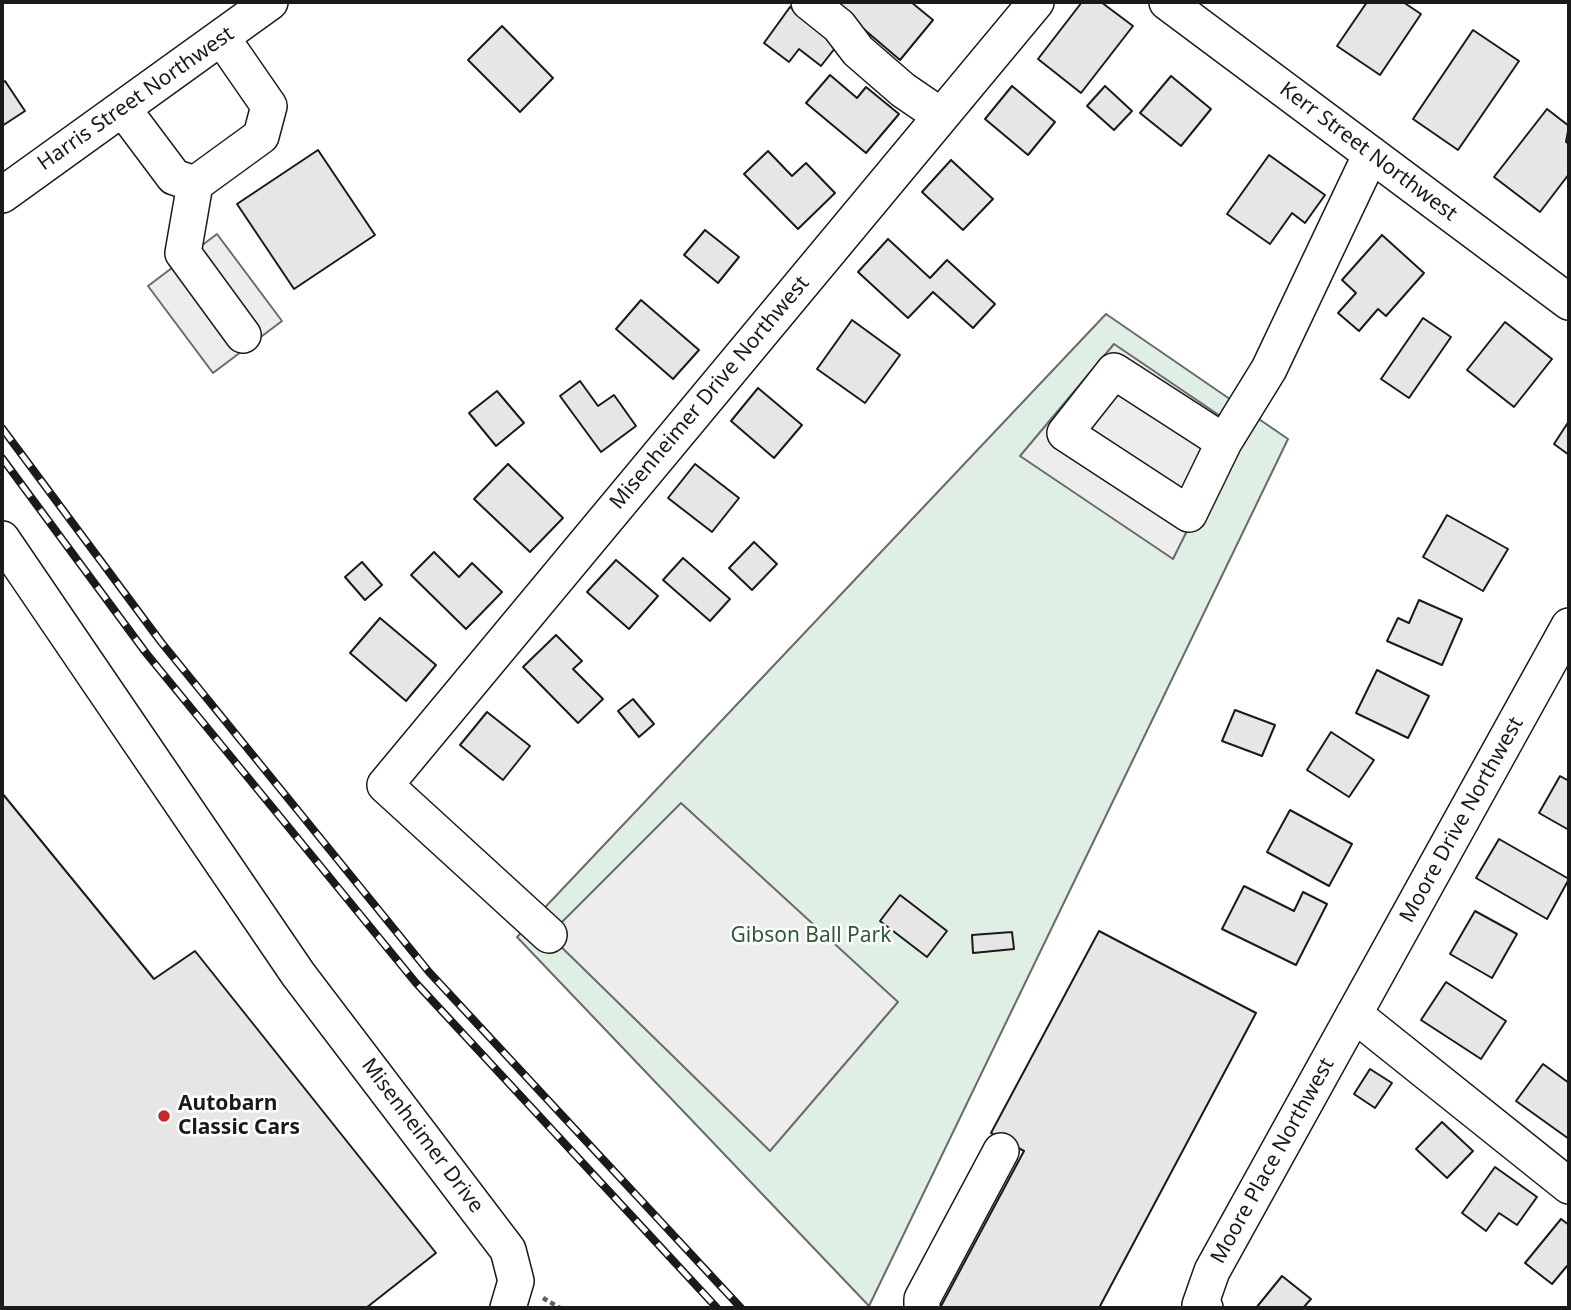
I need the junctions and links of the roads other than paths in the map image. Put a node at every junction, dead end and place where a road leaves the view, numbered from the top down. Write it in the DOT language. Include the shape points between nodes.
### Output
graph roads {
  1 [pos="270,2"];
  2 [pos="809,2"];
  3 [pos="1036,2"];
  4 [pos="1167,2"];
  5 [pos="222,38"];
  6 [pos="122,109"];
  7 [pos="941,116"];
  8 [pos="1371,154"];
  9 [pos="195,184"];
  10 [pos="2,195"];
  11 [pos="1569,302"];
  12 [pos="243,335"];
  13 [pos="1224,442"];
  14 [pos="2,540"];
  15 [pos="1569,626"];
  16 [pos="549,935"];
  17 [pos="1354,1014"];
  18 [pos="1001,1151"];
  19 [pos="1569,1186"];
  20 [pos="1199,1307"];
  21 [pos="508,1308"];
  22 [pos="922,1308"];
  1 -- 5 [label="street, Harris Street Northwest"];
  2 -- 7 [label="street" via="902,90"];
  3 -- 7 [label="street, Misenheimer Drive Northwest"];
  4 -- 8 [label="street, Kerr Street Northwest"];
  5 -- 6 [label="street, Harris Street Northwest"];
  5 -- 9 [label="street" via="269,106 261,136"];
  6 -- 9 [label="street" via="174,177"];
  6 -- 10 [label="street, Harris Street Northwest"];
  7 -- 16 [label="street, Misenheimer Drive Northwest" via="385,785"];
  8 -- 11 [label="street, Kerr Street Northwest"];
  8 -- 13 [label="street" via="1269,369"];
  9 -- 12 [label="street" via="183,253"];
  13 -- 13 [label="street" via="1114,370 1065,433 1189,514"];
  14 -- 21 [label="street, Misenheimer Drive" via="298,974 508,1250 516,1281"];
  15 -- 17 [label="street, Moore Drive Northwest"];
  17 -- 19 [label="street"];
  17 -- 20 [label="street, Moore Place Northwest" via="1212,1271"];
  18 -- 22 [label="street" via="922,1299"];
}
